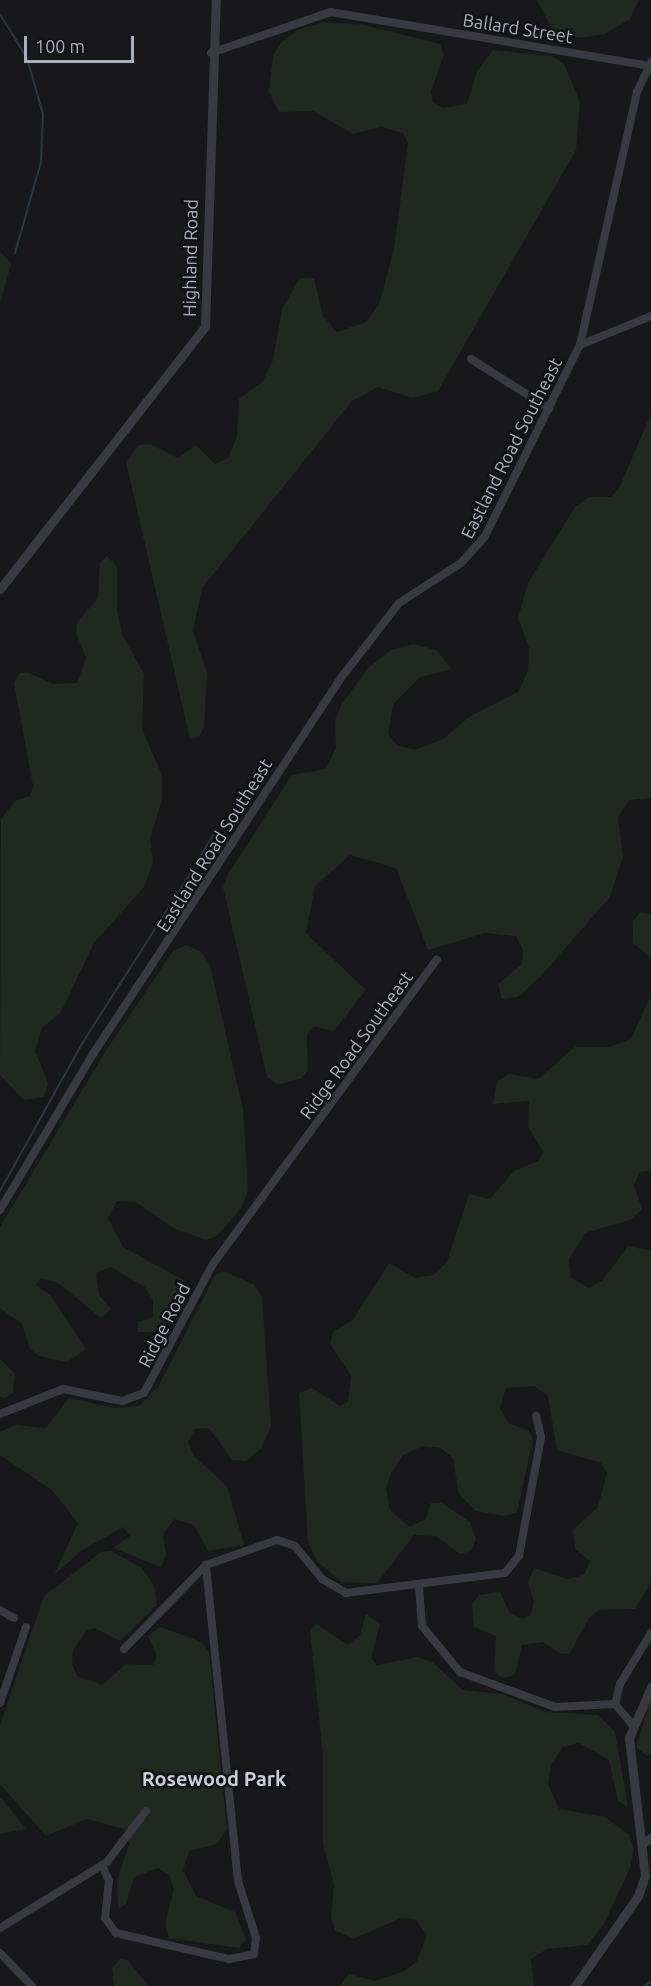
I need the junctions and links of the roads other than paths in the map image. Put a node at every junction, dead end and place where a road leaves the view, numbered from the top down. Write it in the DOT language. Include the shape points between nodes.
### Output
graph roads {
  1 [pos="216,0"];
  2 [pos="211,53"];
  3 [pos="650,64"];
  4 [pos="651,316"];
  5 [pos="580,345"];
  6 [pos="471,358"];
  7 [pos="550,409"];
  8 [pos="0,589"];
  9 [pos="437,959"];
  10 [pos="300,1148"];
  11 [pos="0,1210"];
  12 [pos="0,1414"];
  13 [pos="536,1416"];
  14 [pos="206,1565"];
  15 [pos="418,1586"];
  16 [pos="0,1610"];
  17 [pos="14,1618"];
  18 [pos="26,1627"];
  19 [pos="651,1633"];
  20 [pos="124,1648"];
  21 [pos="651,1687"];
  22 [pos="0,1703"];
  23 [pos="615,1704"];
  24 [pos="632,1724"];
  25 [pos="146,1811"];
  26 [pos="648,1841"];
  27 [pos="102,1865"];
  28 [pos="0,1928"];
  29 [pos="0,1953"];
  30 [pos="32,1986"];
  31 [pos="575,1986"];
  1 -- 2 [label="street, Highland Road"];
  2 -- 3 [label="street, Ballard Street" via="331,12"];
  2 -- 8 [label="street, Highland Road" via="208,292 202,336"];
  3 -- 5 [label="street, Eastland Road Southeast" via="637,92"];
  4 -- 5 [label="street"];
  5 -- 7 [label="street, Eastland Road Southeast"];
  6 -- 7 [label="street"];
  7 -- 11 [label="street, Eastland Road Southeast" via="478,546 450,571 409,594 386,618 296,744 158,961 93,1054"];
  9 -- 10 [label="street, Ridge Road Southeast"];
  10 -- 12 [label="street, Ridge Road" via="213,1264 141,1397 122,1401 63,1389"];
  13 -- 15 [label="street" via="541,1437 516,1562 492,1578"];
  14 -- 15 [label="street" via="284,1540 328,1584 346,1593"];
  14 -- 20 [label="street"];
  14 -- 27 [label="street" via="238,1881 256,1950 246,1958 229,1959 116,1933 105,1918 109,1881"];
  15 -- 23 [label="street" via="422,1626 460,1672 555,1707"];
  16 -- 17 [label="street"];
  18 -- 22 [label="street"];
  19 -- 23 [label="street" via="620,1684"];
  21 -- 24 [label="street"];
  23 -- 24 [label="street"];
  24 -- 26 [label="street" via="630,1762"];
  25 -- 27 [label="street"];
  26 -- 31 [label="street" via="645,1876 638,1896"];
  27 -- 28 [label="street" via="65,1883"];
  29 -- 30 [label="street"];
}
